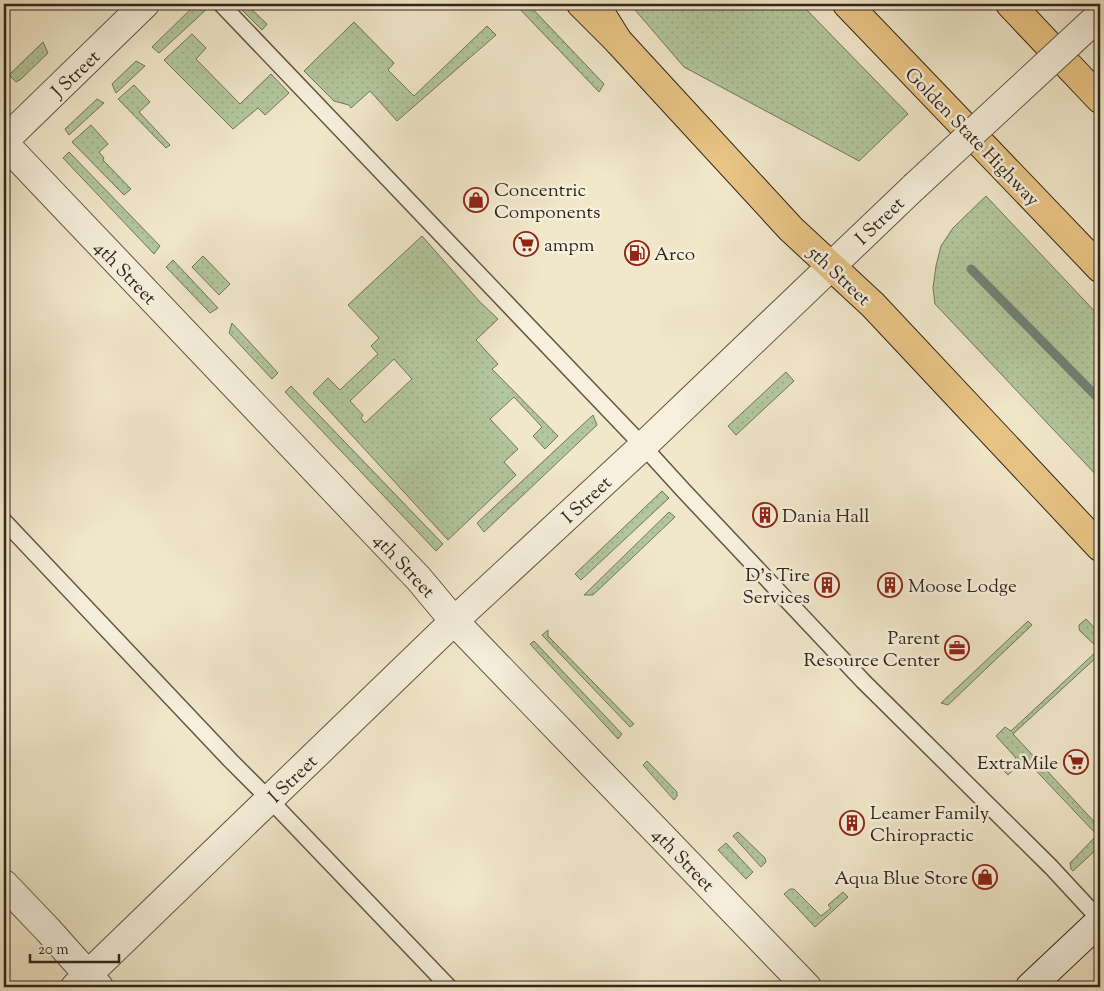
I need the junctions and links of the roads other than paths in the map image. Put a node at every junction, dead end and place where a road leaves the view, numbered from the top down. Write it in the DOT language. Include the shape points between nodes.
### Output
graph roads {
  1 [pos="145,4"];
  2 [pos="221,4"];
  3 [pos="581,4"];
  4 [pos="595,4"];
  5 [pos="847,4"];
  6 [pos="1010,4"];
  7 [pos="1100,15"];
  8 [pos="618,41"];
  9 [pos="1100,99"];
  10 [pos="4,142"];
  11 [pos="831,266"];
  12 [pos="1100,268"];
  13 [pos="643,446"];
  14 [pos="4,520"];
  15 [pos="1100,547"];
  16 [pos="454,621"];
  17 [pos="270,800"];
  18 [pos="4,884"];
  19 [pos="1100,920"];
  20 [pos="87,983"];
  21 [pos="448,987"];
  22 [pos="807,987"];
  23 [pos="1030,987"];
  1 -- 10 [label="street, J Street"];
  2 -- 13 [label="lane"];
  3 -- 8 [label="main road, 5th Street"];
  4 -- 8 [label="main road"];
  5 -- 12 [label="main road, Golden State Highway"];
  6 -- 9 [label="main road"];
  7 -- 11 [label="street, I Street, bridge"];
  8 -- 11 [label="main road, 5th Street" via="791,229"];
  10 -- 16 [label="street, 4th Street" via="419,579"];
  11 -- 13 [label="street, I Street"];
  11 -- 15 [label="main road, 5th Street" via="873,305"];
  13 -- 16 [label="street, I Street"];
  13 -- 19 [label="lane" via="863,681 1051,867"];
  14 -- 17 [label="lane"];
  16 -- 17 [label="street, I Street"];
  16 -- 22 [label="street, 4th Street"];
  17 -- 20 [label="street, I Street"];
  17 -- 21 [label="lane"];
  18 -- 20 [label="street" via="48,930"];
  19 -- 23 [label="street"];
}
